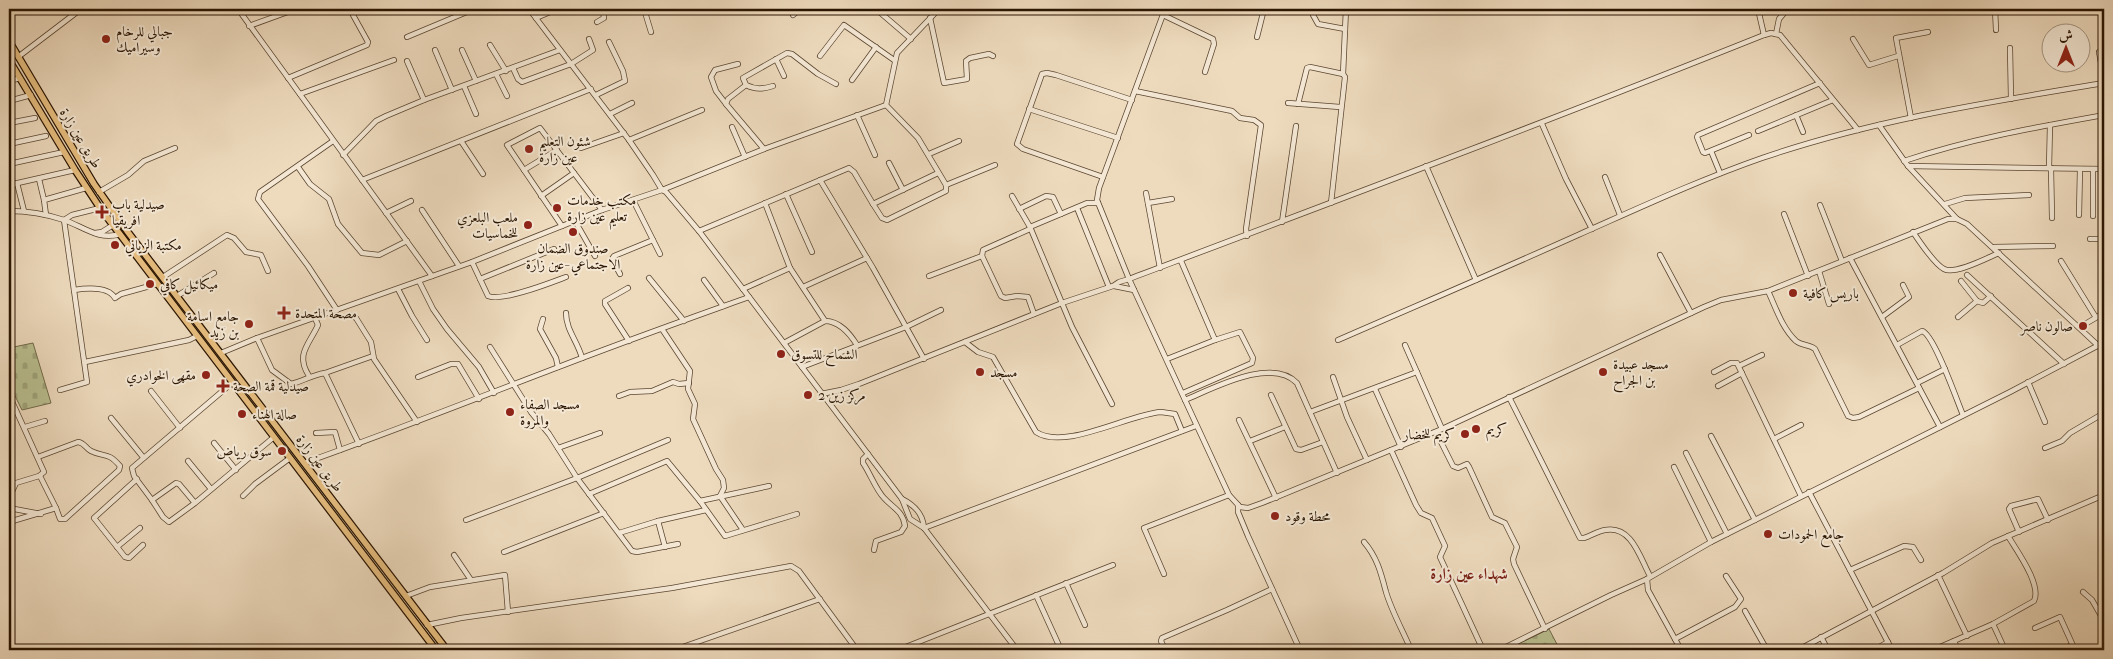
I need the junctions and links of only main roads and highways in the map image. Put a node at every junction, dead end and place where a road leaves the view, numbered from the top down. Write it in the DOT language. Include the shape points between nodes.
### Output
graph roads {
  1 [pos="9,41"];
  2 [pos="9,60"];
  3 [pos="436,650"];
  4 [pos="447,650"];
  1 -- 4 [label="main road, طريق عين زارة" via="99,192"];
  2 -- 3 [label="main road, طريق عين زارة" via="100,208"];
}
